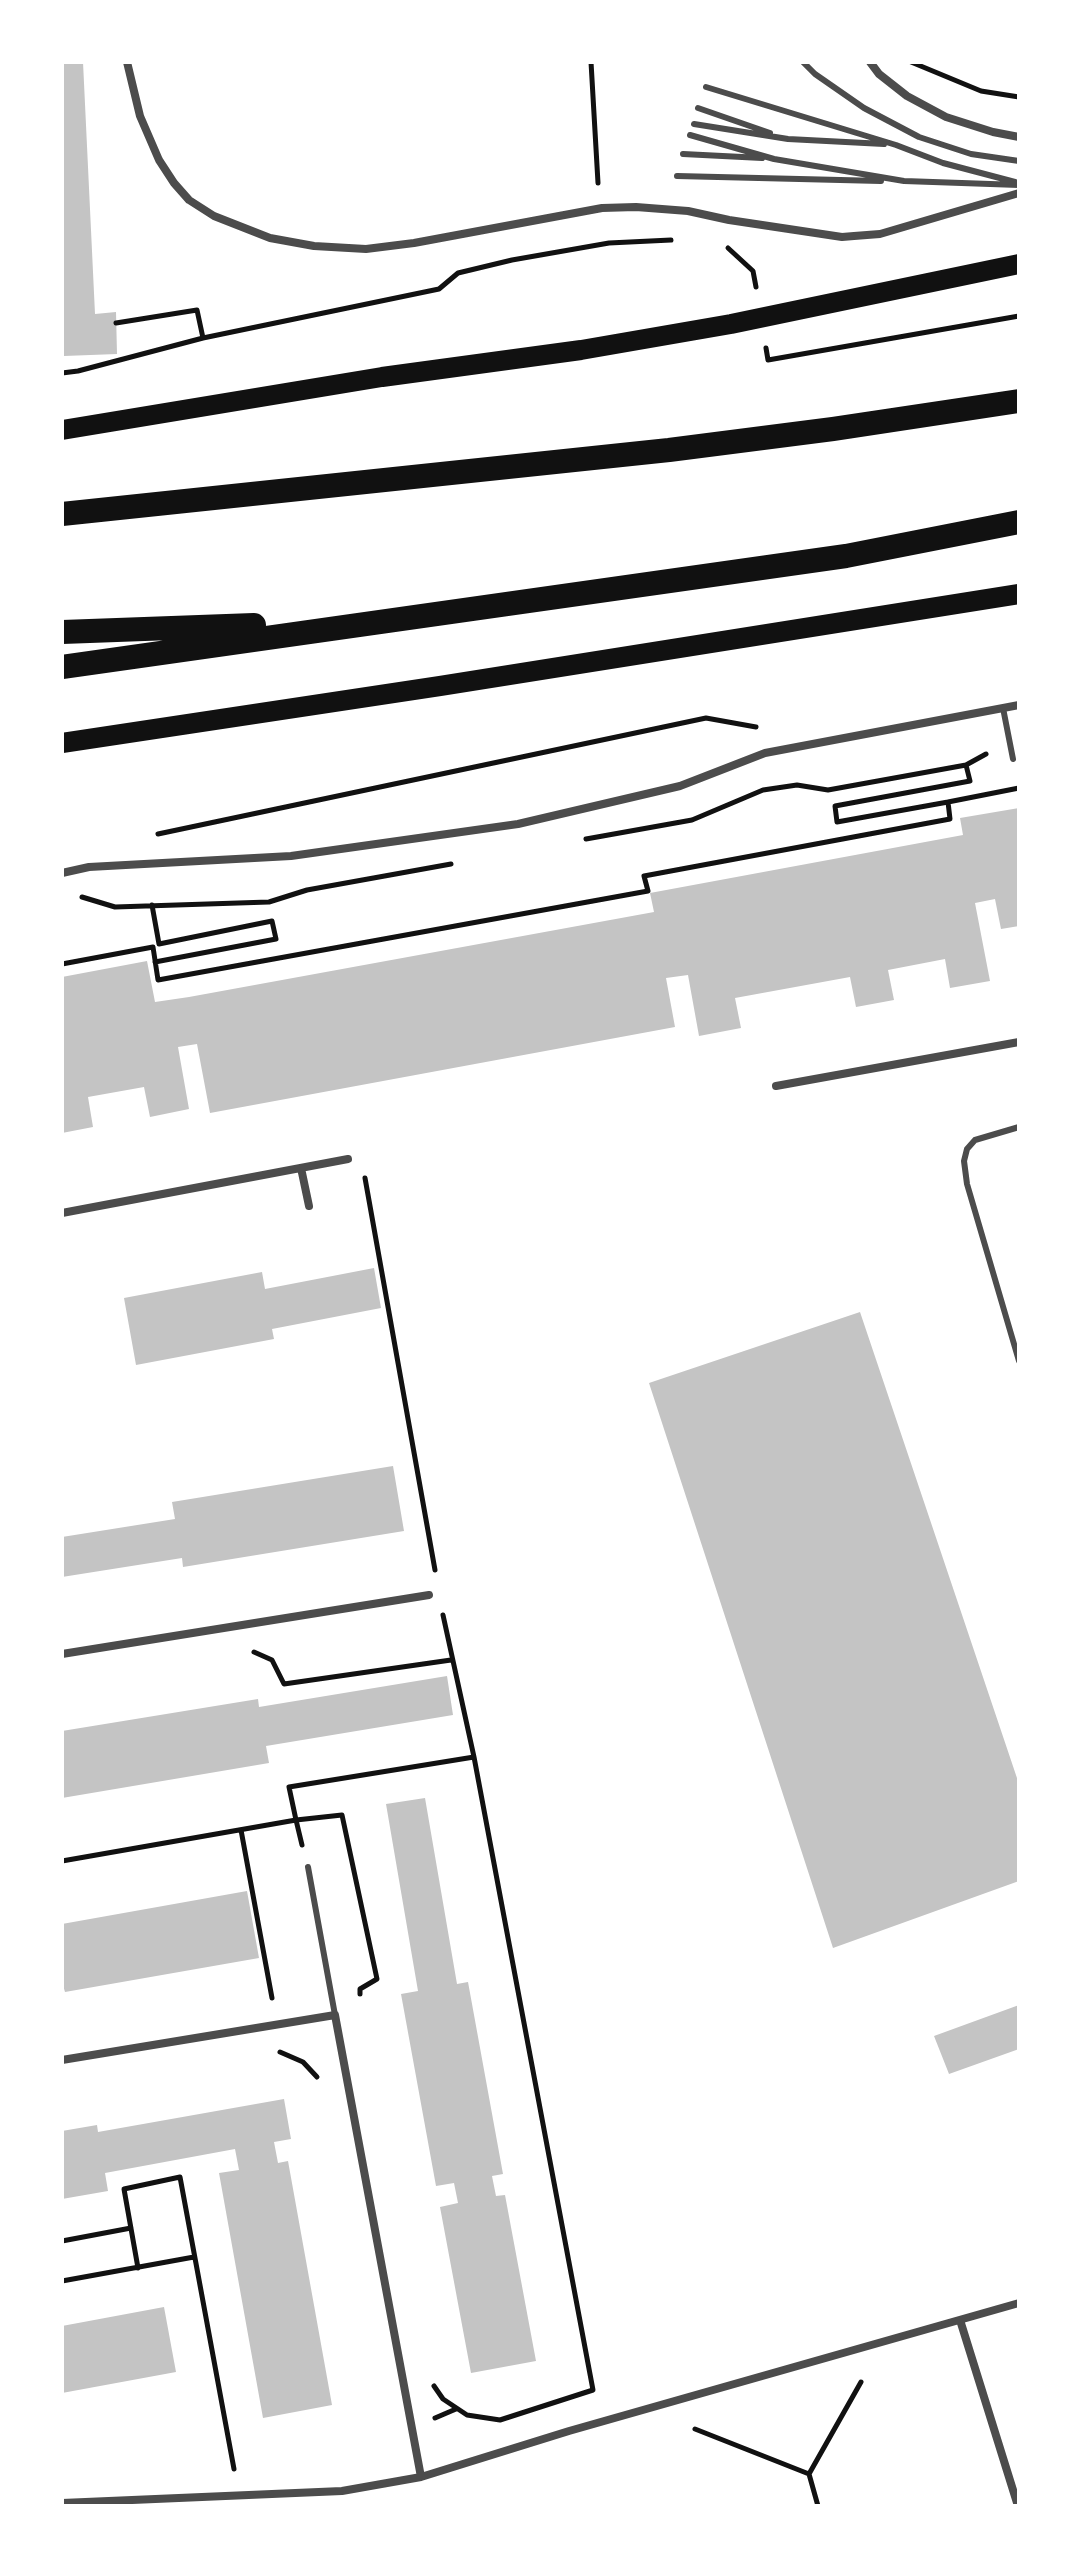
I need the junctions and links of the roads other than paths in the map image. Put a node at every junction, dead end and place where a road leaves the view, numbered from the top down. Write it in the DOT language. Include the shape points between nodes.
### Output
graph roads {
  1 [pos="127,62"];
  2 [pos="803,62"];
  3 [pos="870,62"];
  4 [pos="706,87"];
  5 [pos="698,108"];
  6 [pos="694,124"];
  7 [pos="690,135"];
  8 [pos="1019,137"];
  9 [pos="788,139"];
  10 [pos="896,145"];
  11 [pos="683,154"];
  12 [pos="774,159"];
  13 [pos="1019,161"];
  14 [pos="677,176"];
  15 [pos="904,181"];
  16 [pos="1019,184"];
  17 [pos="1019,193"];
  18 [pos="1019,264"];
  19 [pos="1019,401"];
  20 [pos="62,430"];
  21 [pos="62,514"];
  22 [pos="1019,522"];
  23 [pos="1019,594"];
  24 [pos="373,622"];
  25 [pos="62,632"];
  26 [pos="62,667"];
  27 [pos="1019,705"];
  28 [pos="1003,708"];
  29 [pos="62,743"];
  30 [pos="1013,759"];
  31 [pos="62,873"];
  32 [pos="1019,1042"];
  33 [pos="776,1086"];
  34 [pos="1019,1127"];
  35 [pos="348,1159"];
  36 [pos="301,1168"];
  37 [pos="309,1206"];
  38 [pos="62,1213"];
  39 [pos="1019,1361"];
  40 [pos="429,1595"];
  41 [pos="62,1654"];
  42 [pos="308,1867"];
  43 [pos="335,2015"];
  44 [pos="62,2060"];
  45 [pos="1019,2303"];
  46 [pos="960,2320"];
  47 [pos="421,2477"];
  48 [pos="62,2503"];
  49 [pos="1018,2506"];
  1 -- 17 [label="street" via="140,116 159,160 189,200 270,238 314,246 366,249 602,208 636,207 842,237 880,234"];
  2 -- 13 [label="lane" via="864,108 919,137 971,154"];
  3 -- 8 [label="street" via="907,96 946,117"];
  4 -- 10 [label="lane"];
  5 -- 9 [label="lane"];
  6 -- 9 [label="lane"];
  7 -- 12 [label="lane"];
  9 -- 10 [label="lane"];
  10 -- 16 [label="lane"];
  11 -- 12 [label="lane"];
  12 -- 15 [label="lane"];
  14 -- 15 [label="lane"];
  15 -- 16 [label="lane"];
  18 -- 20 [label="main road" via="761,319"];
  19 -- 21 [label="highway" via="669,450"];
  22 -- 24 [label="highway" via="846,556"];
  23 -- 29 [label="main road"];
  24 -- 25 [label="highway"];
  24 -- 26 [label="highway"];
  27 -- 28 [label="street"];
  28 -- 30 [label="lane"];
  28 -- 31 [label="street" via="765,753 680,786 518,824 291,856"];
  32 -- 33 [label="street"];
  34 -- 39 [label="lane" via="975,1140 964,1161"];
  35 -- 36 [label="street"];
  36 -- 37 [label="street"];
  36 -- 38 [label="street"];
  40 -- 41 [label="street"];
  42 -- 43 [label="lane"];
  43 -- 44 [label="street"];
  43 -- 47 [label="street"];
  45 -- 46 [label="street"];
  46 -- 47 [label="street"];
  46 -- 49 [label="street"];
  47 -- 48 [label="street" via="342,2491"];
}
